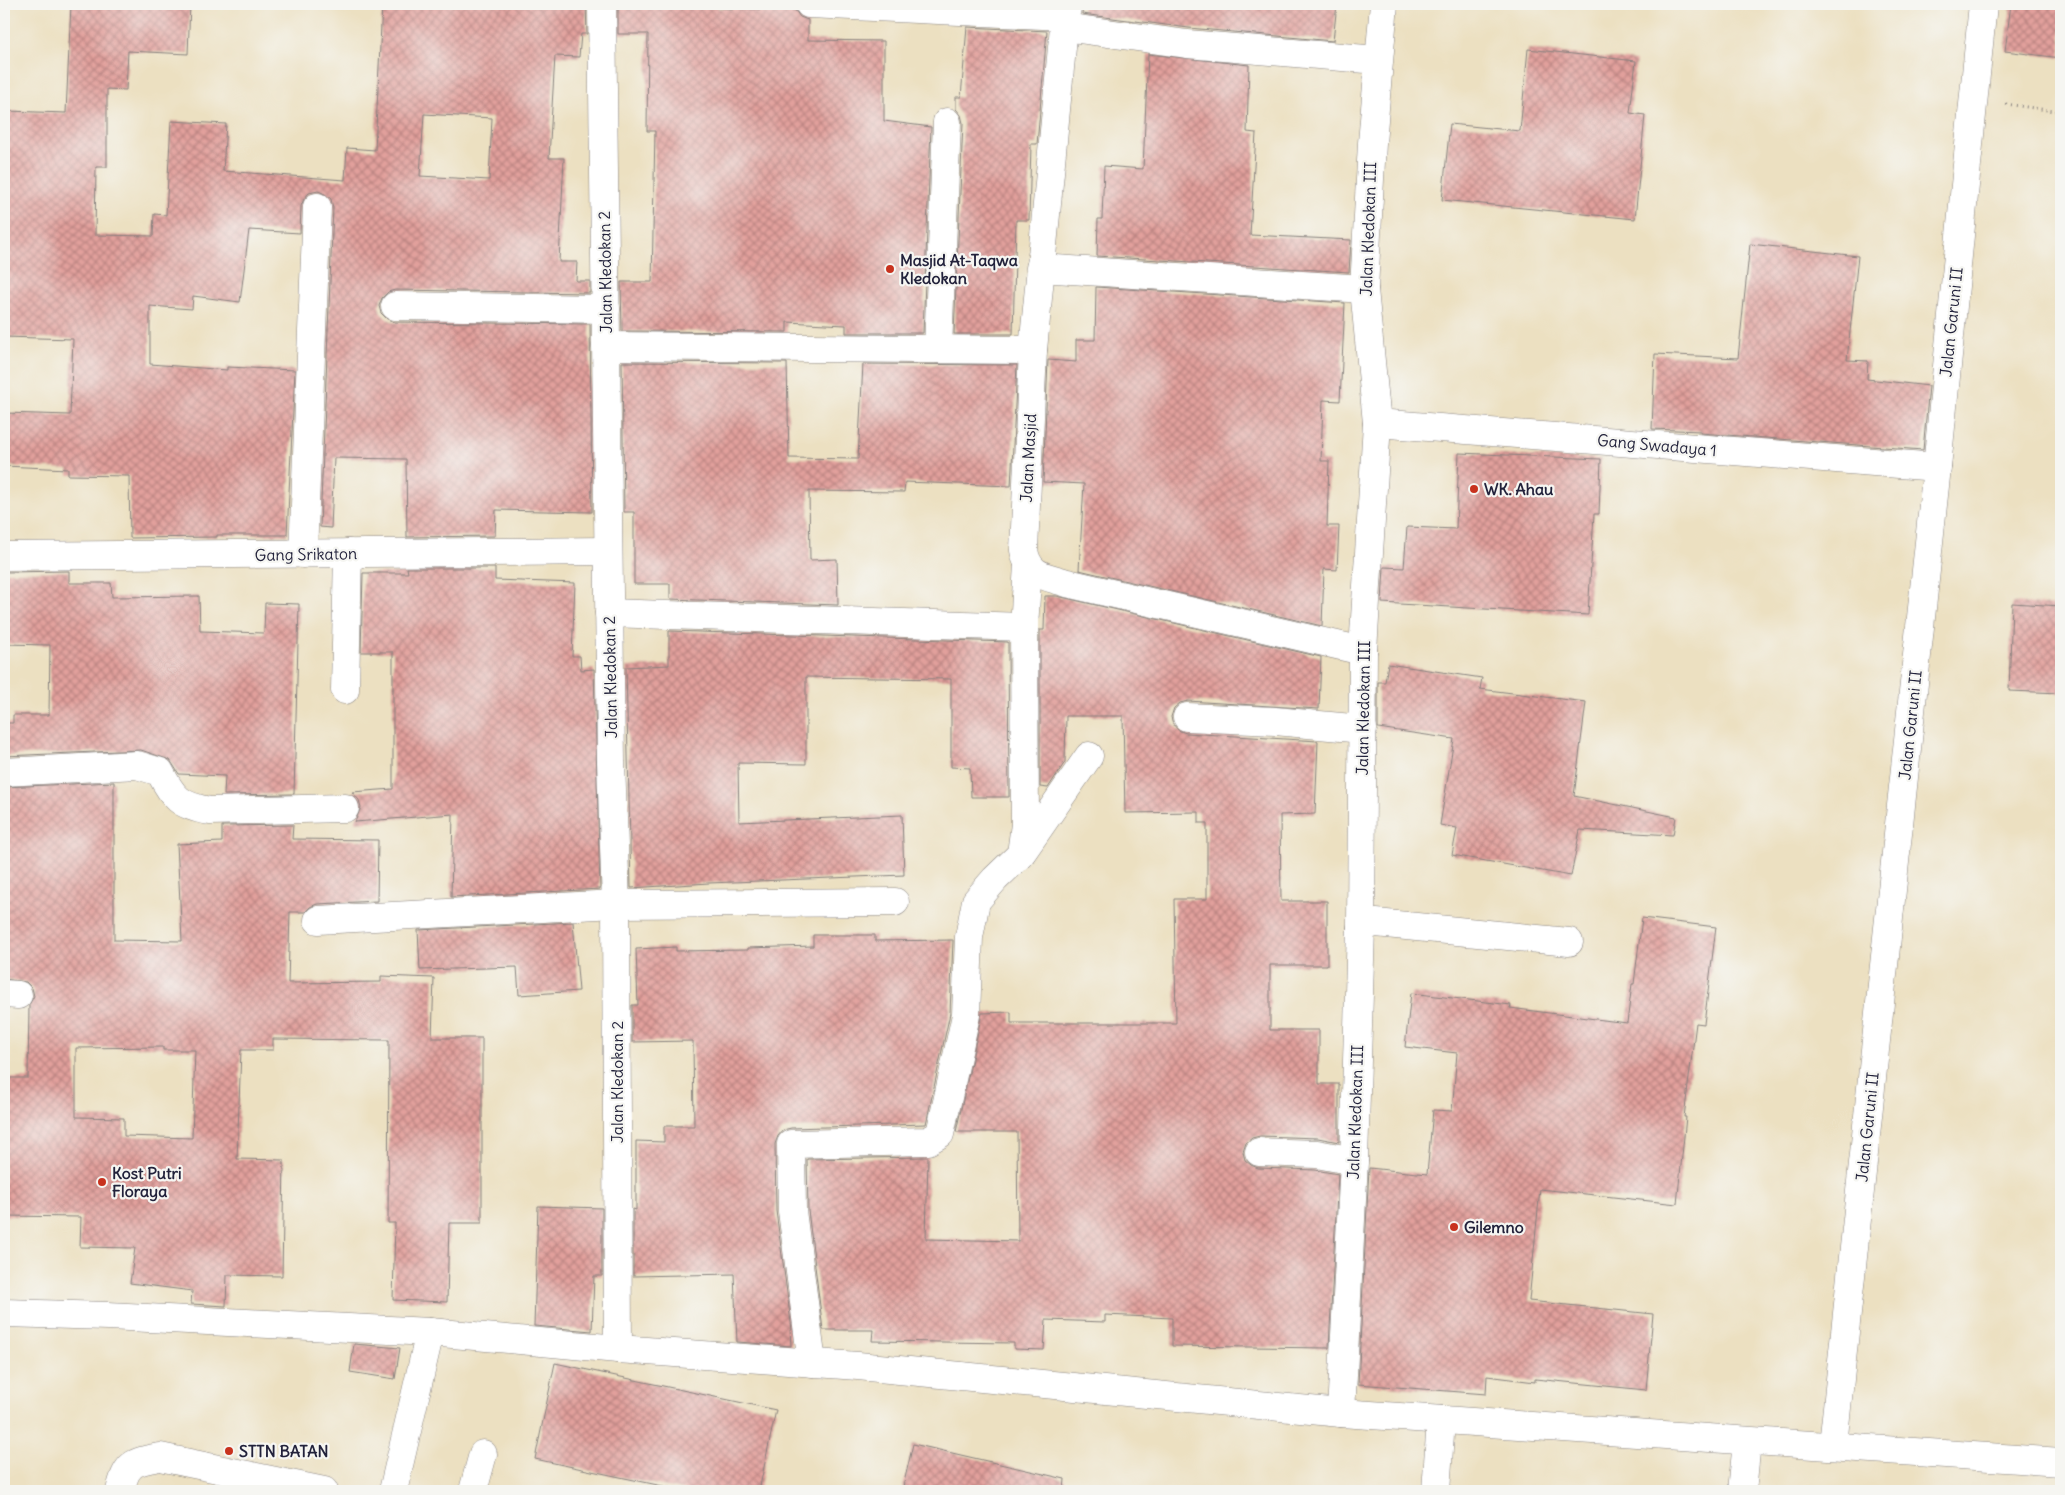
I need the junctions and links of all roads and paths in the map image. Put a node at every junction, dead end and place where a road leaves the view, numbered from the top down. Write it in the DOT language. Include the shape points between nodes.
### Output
graph roads {
  1 [pos="602,4"];
  2 [pos="809,4"];
  3 [pos="1384,4"];
  4 [pos="1983,4"];
  5 [pos="869,5"];
  6 [pos="1066,16"];
  7 [pos="1378,60"];
  8 [pos="1974,99"];
  9 [pos="2061,112"];
  10 [pos="947,122"];
  11 [pos="317,207"];
  12 [pos="1040,268"];
  13 [pos="1364,289"];
  14 [pos="395,306"];
  15 [pos="606,309"];
  16 [pos="606,346"];
  17 [pos="938,349"];
  18 [pos="1033,350"];
  19 [pos="1378,423"];
  20 [pos="1937,467"];
  21 [pos="608,551"];
  22 [pos="348,553"];
  23 [pos="303,554"];
  24 [pos="4,556"];
  25 [pos="1028,566"];
  26 [pos="610,613"];
  27 [pos="1024,627"];
  28 [pos="1363,651"];
  29 [pos="345,690"];
  30 [pos="1187,716"];
  31 [pos="1362,729"];
  32 [pos="1089,756"];
  33 [pos="4,772"];
  34 [pos="345,808"];
  35 [pos="1021,854"];
  36 [pos="894,902"];
  37 [pos="616,904"];
  38 [pos="318,920"];
  39 [pos="1361,928"];
  40 [pos="1569,942"];
  41 [pos="1260,1152"];
  42 [pos="1354,1161"];
  43 [pos="4,1313"];
  44 [pos="430,1332"];
  45 [pos="618,1350"];
  46 [pos="812,1363"];
  47 [pos="1342,1413"];
  48 [pos="1441,1420"];
  49 [pos="1747,1442"];
  50 [pos="1833,1445"];
  51 [pos="483,1454"];
  52 [pos="2061,1462"];
  53 [pos="120,1491"];
  54 [pos="324,1491"];
  55 [pos="393,1491"];
  56 [pos="473,1491"];
  57 [pos="1436,1491"];
  58 [pos="1742,1491"];
  1 -- 15 [label="street, Jalan Kledokan 2"];
  2 -- 5 [label="street"];
  3 -- 7 [label="street, Jalan Kledokan III"];
  4 -- 8 [label="street, Jalan Garuni II"];
  5 -- 6 [label="street"];
  6 -- 7 [label="street" via="1187,44"];
  6 -- 12 [label="street, Jalan Masjid"];
  7 -- 13 [label="street, Jalan Kledokan III"];
  8 -- 9 [label="path"];
  8 -- 20 [label="street, Jalan Garuni II"];
  10 -- 17 [label="street"];
  11 -- 23 [label="street"];
  12 -- 13 [label="street"];
  12 -- 18 [label="street, Jalan Masjid"];
  13 -- 19 [label="street, Jalan Kledokan III"];
  14 -- 15 [label="street"];
  15 -- 16 [label="street, Jalan Kledokan 2"];
  16 -- 17 [label="street"];
  16 -- 21 [label="street, Jalan Kledokan 2"];
  17 -- 18 [label="street"];
  18 -- 25 [label="street, Jalan Masjid" via="1024,550"];
  19 -- 20 [label="street, Gang Swadaya 1"];
  19 -- 28 [label="street, Jalan Kledokan III"];
  20 -- 50 [label="street, Jalan Garuni II"];
  21 -- 22 [label="street, Gang Srikaton"];
  21 -- 26 [label="street, Jalan Kledokan 2"];
  22 -- 23 [label="street, Gang Srikaton"];
  22 -- 29 [label="street"];
  23 -- 24 [label="street, Gang Srikaton"];
  25 -- 27 [label="street, Jalan Masjid"];
  25 -- 28 [label="street" via="1032,571 1067,583"];
  26 -- 27 [label="street"];
  26 -- 37 [label="street, Jalan Kledokan 2"];
  27 -- 35 [label="street, Jalan Masjid" via="1026,800"];
  28 -- 31 [label="street, Jalan Kledokan III"];
  30 -- 31 [label="street"];
  31 -- 39 [label="street, Jalan Kledokan III"];
  32 -- 35 [label="street"];
  33 -- 34 [label="street" via="137,765 160,772 171,793 191,808 210,811"];
  35 -- 46 [label="street" via="976,901 969,937 966,1015 940,1134 928,1141 791,1144 792,1211"];
  36 -- 37 [label="street"];
  37 -- 38 [label="street"];
  37 -- 45 [label="street, Jalan Kledokan 2"];
  39 -- 40 [label="street" via="1376,923"];
  39 -- 42 [label="street, Jalan Kledokan III"];
  41 -- 42 [label="street" via="1317,1154"];
  42 -- 47 [label="street, Jalan Kledokan III"];
  43 -- 44 [label="street"];
  44 -- 45 [label="street"];
  44 -- 55 [label="street"];
  45 -- 46 [label="street"];
  46 -- 47 [label="street"];
  47 -- 48 [label="street"];
  48 -- 49 [label="street"];
  48 -- 57 [label="street"];
  49 -- 50 [label="street"];
  49 -- 58 [label="street"];
  50 -- 52 [label="street"];
  51 -- 56 [label="street"];
  53 -- 54 [label="street" via="124,1474 136,1461 160,1457"];
}
